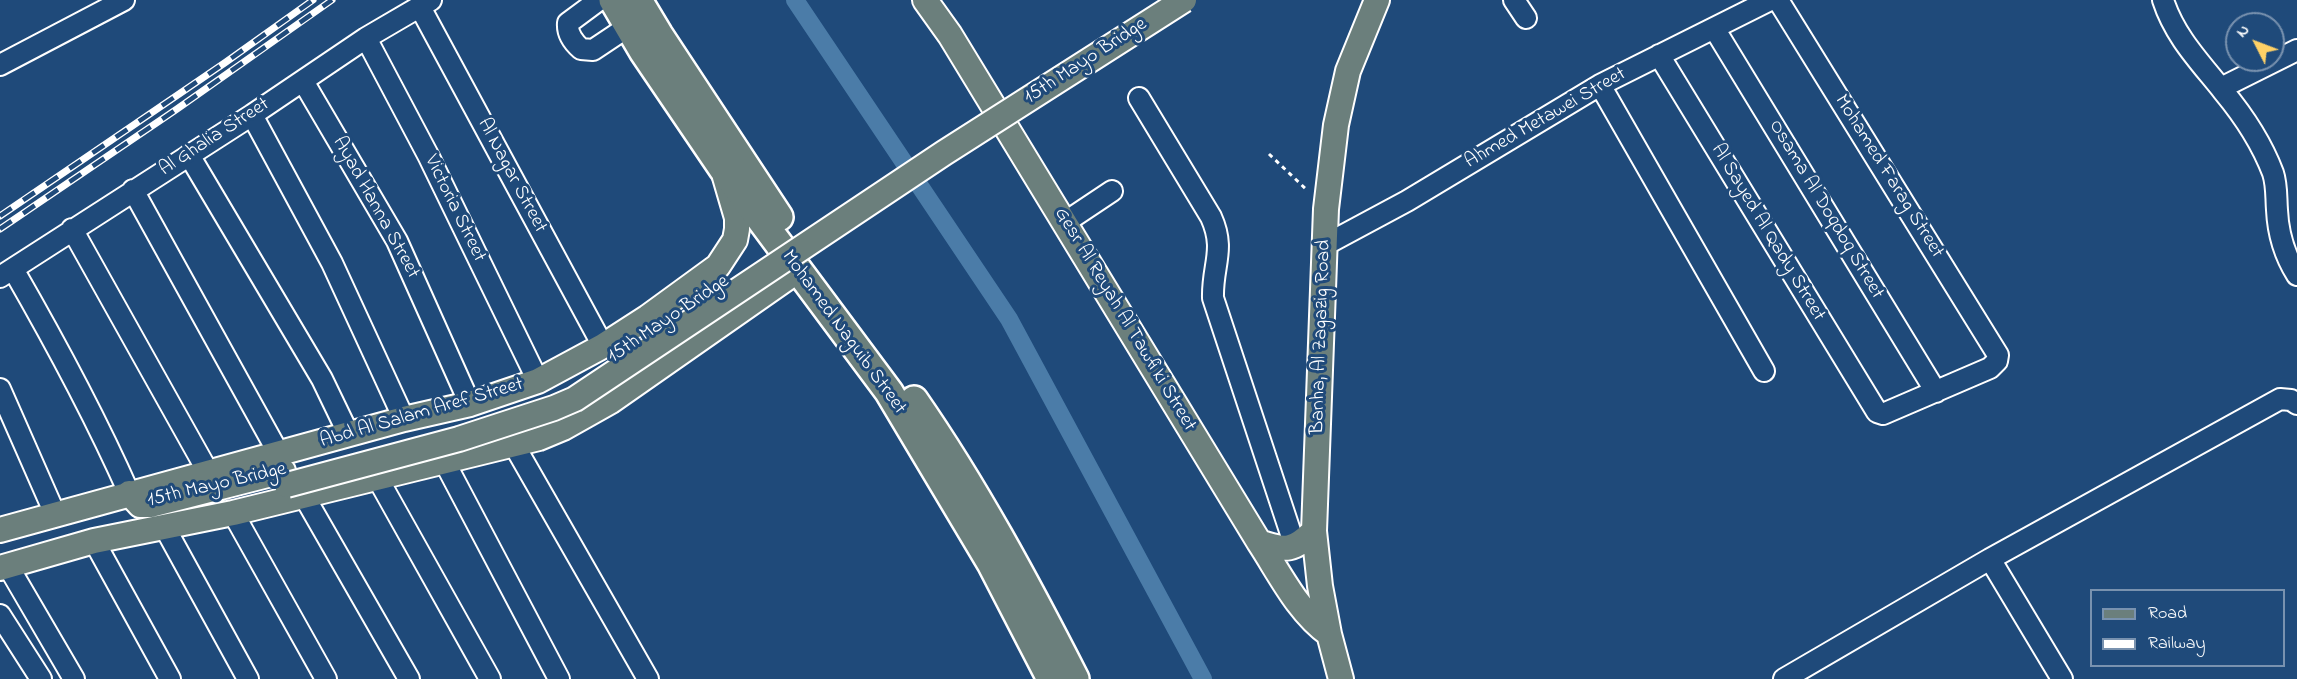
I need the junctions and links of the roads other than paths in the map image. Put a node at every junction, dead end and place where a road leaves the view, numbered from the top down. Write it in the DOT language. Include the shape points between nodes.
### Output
graph roads {
  1 [pos="124,0"];
  2 [pos="599,0"];
  3 [pos="613,0"];
  4 [pos="925,0"];
  5 [pos="1154,0"];
  6 [pos="1184,0"];
  7 [pos="1377,0"];
  8 [pos="1514,0"];
  9 [pos="1770,0"];
  10 [pos="1778,0"];
  11 [pos="2163,0"];
  12 [pos="425,4"];
  13 [pos="638,14"];
  14 [pos="1526,18"];
  15 [pos="1714,28"];
  16 [pos="366,38"];
  17 [pos="2297,50"];
  18 [pos="1659,55"];
  19 [pos="0,65"];
  20 [pos="303,81"];
  21 [pos="1600,85"];
  22 [pos="2222,88"];
  23 [pos="1139,98"];
  24 [pos="252,115"];
  25 [pos="189,155"];
  26 [pos="723,170"];
  27 [pos="133,190"];
  28 [pos="1112,191"];
  29 [pos="1064,223"];
  30 [pos="72,229"];
  31 [pos="1325,245"];
  32 [pos="797,271"];
  33 [pos="7,273"];
  34 [pos="2297,275"];
  35 [pos="603,346"];
  36 [pos="1764,371"];
  37 [pos="538,381"];
  38 [pos="0,389"];
  39 [pos="1936,392"];
  40 [pos="2291,397"];
  41 [pos="470,404"];
  42 [pos="404,420"];
  43 [pos="349,435"];
  44 [pos="514,445"];
  45 [pos="444,461"];
  46 [pos="208,472"];
  47 [pos="288,476"];
  48 [pos="378,478"];
  49 [pos="129,493"];
  50 [pos="233,513"];
  51 [pos="55,514"];
  52 [pos="2,528"];
  53 [pos="165,528"];
  54 [pos="1314,531"];
  55 [pos="94,541"];
  56 [pos="1259,542"];
  57 [pos="1295,546"];
  58 [pos="1000,557"];
  59 [pos="1990,559"];
  60 [pos="4,567"];
  61 [pos="1018,592"];
  62 [pos="0,615"];
  63 [pos="1329,634"];
  64 [pos="41,679"];
  65 [pos="74,679"];
  66 [pos="170,679"];
  67 [pos="248,679"];
  68 [pos="326,679"];
  69 [pos="408,679"];
  70 [pos="490,679"];
  71 [pos="559,679"];
  72 [pos="648,679"];
  73 [pos="1051,679"];
  74 [pos="1075,679"];
  75 [pos="1341,679"];
  76 [pos="1784,679"];
  77 [pos="2062,679"];
  1 -- 19 [label="street"];
  2 -- 13 [label="street" via="568,23 567,30 581,49 593,50"];
  3 -- 13 [label="highway, Mohamed Naguib Street"];
  4 -- 29 [label="main road, Gesr Al Reyah Al Tawfiki Street"];
  5 -- 47 [label="main road, 15th Mayo Bridge" via="872,181 571,383 536,400"];
  6 -- 47 [label="main road, 15th Mayo Bridge, bridge" via="944,153 575,399 459,439"];
  7 -- 31 [label="main road, Banha, Al Zagazig Road" via="1348,71 1336,125"];
  8 -- 14 [label="street"];
  9 -- 15 [label="street, Ahmed Metawei Street"];
  10 -- 39 [label="street, Mohamed Farag Street" via="1998,355 1990,369"];
  11 -- 22 [label="street" via="2174,28"];
  12 -- 16 [label="street, Al Ghalia Street"];
  12 -- 35 [label="street, Al Nagar Street"];
  13 -- 26 [label="highway, Mohamed Naguib Street"];
  13 -- 58 [label="highway, Mohamed Naguib Street" via="811,263 940,437"];
  15 -- 18 [label="street, Ahmed Metawei Street"];
  15 -- 39 [label="street, Osama Al Doqdoq Street"];
  16 -- 20 [label="street, Al Ghalia Street"];
  16 -- 37 [label="street, Victoria Street"];
  17 -- 22 [label="street"];
  18 -- 21 [label="street, Ahmed Metawei Street"];
  18 -- 39 [label="street, Al Sayed Al Qady Street" via="1875,410 1883,414"];
  20 -- 24 [label="street, Al Ghalia Street"];
  20 -- 41 [label="street, Ayad Hanna Street" via="397,241"];
  21 -- 31 [label="street, Ahmed Metawei Street" via="1407,201"];
  21 -- 36 [label="street"];
  22 -- 34 [label="street" via="2273,174 2279,228"];
  23 -- 57 [label="street" via="1218,231 1220,248 1212,281 1213,298"];
  24 -- 25 [label="street, Al Ghalia Street"];
  24 -- 42 [label="street" via="332,262"];
  25 -- 27 [label="street, Al Ghalia Street"];
  25 -- 43 [label="street" via="322,379"];
  26 -- 32 [label="highway, Mohamed Naguib Street"];
  26 -- 35 [label="main road, Abd Al Salam Aref Street" via="737,218 730,250 709,273"];
  27 -- 30 [label="street, Al Ghalia Street"];
  27 -- 47 [label="street"];
  28 -- 29 [label="street"];
  29 -- 56 [label="main road, Gesr Al Reyah Al Tawfiki Street"];
  30 -- 33 [label="street, Al Ghalia Street"];
  30 -- 46 [label="street"];
  31 -- 54 [label="main road, Banha, Al Zagazig Road"];
  32 -- 44 [label="main road, Abd Al Salam Aref Street" via="611,401 563,428"];
  32 -- 58 [label="highway, Mohamed Naguib Street" via="889,392"];
  33 -- 49 [label="street" via="65,360"];
  35 -- 37 [label="main road, Abd Al Salam Aref Street"];
  37 -- 41 [label="main road, Abd Al Salam Aref Street"];
  38 -- 51 [label="street"];
  40 -- 59 [label="street"];
  41 -- 42 [label="main road, Abd Al Salam Aref Street"];
  42 -- 43 [label="main road, Abd Al Salam Aref Street"];
  43 -- 47 [label="main road, Abd Al Salam Aref Street"];
  44 -- 45 [label="main road, Abd Al Salam Aref Street"];
  44 -- 72 [label="street"];
  45 -- 48 [label="main road, Abd Al Salam Aref Street"];
  45 -- 71 [label="street"];
  46 -- 47 [label="main road, Abd Al Salam Aref Street"];
  46 -- 49 [label="main road, Abd Al Salam Aref Street"];
  47 -- 48 [label="main road, Abd Al Salam Aref Street"];
  47 -- 49 [label="main road, 15th Mayo Bridge" via="150,505 140,505"];
  47 -- 50 [label="main road, 15th Mayo Bridge" via="243,497"];
  47 -- 69 [label="street"];
  48 -- 70 [label="street"];
  49 -- 51 [label="main road, Abd Al Salam Aref Street"];
  50 -- 53 [label="main road"];
  50 -- 68 [label="street"];
  51 -- 52 [label="main road, Abd Al Salam Aref Street"];
  53 -- 55 [label="main road"];
  53 -- 67 [label="street"];
  54 -- 57 [label="main road"];
  54 -- 63 [label="main road, Banha, Al Zagazig Road"];
  55 -- 60 [label="main road"];
  55 -- 66 [label="street"];
  56 -- 57 [label="main road" via="1284,549"];
  56 -- 63 [label="main road, Gesr Al Reyah Al Tawfiki Street" via="1302,609"];
  58 -- 61 [label="highway, Mohamed Naguib Street"];
  59 -- 76 [label="street"];
  59 -- 77 [label="street"];
  60 -- 65 [label="street"];
  61 -- 73 [label="highway, Mohamed Naguib Street"];
  61 -- 74 [label="highway, Mohamed Naguib Street"];
  62 -- 64 [label="street"];
  63 -- 75 [label="main road, Banha, Al Zagazig Road"];
}
